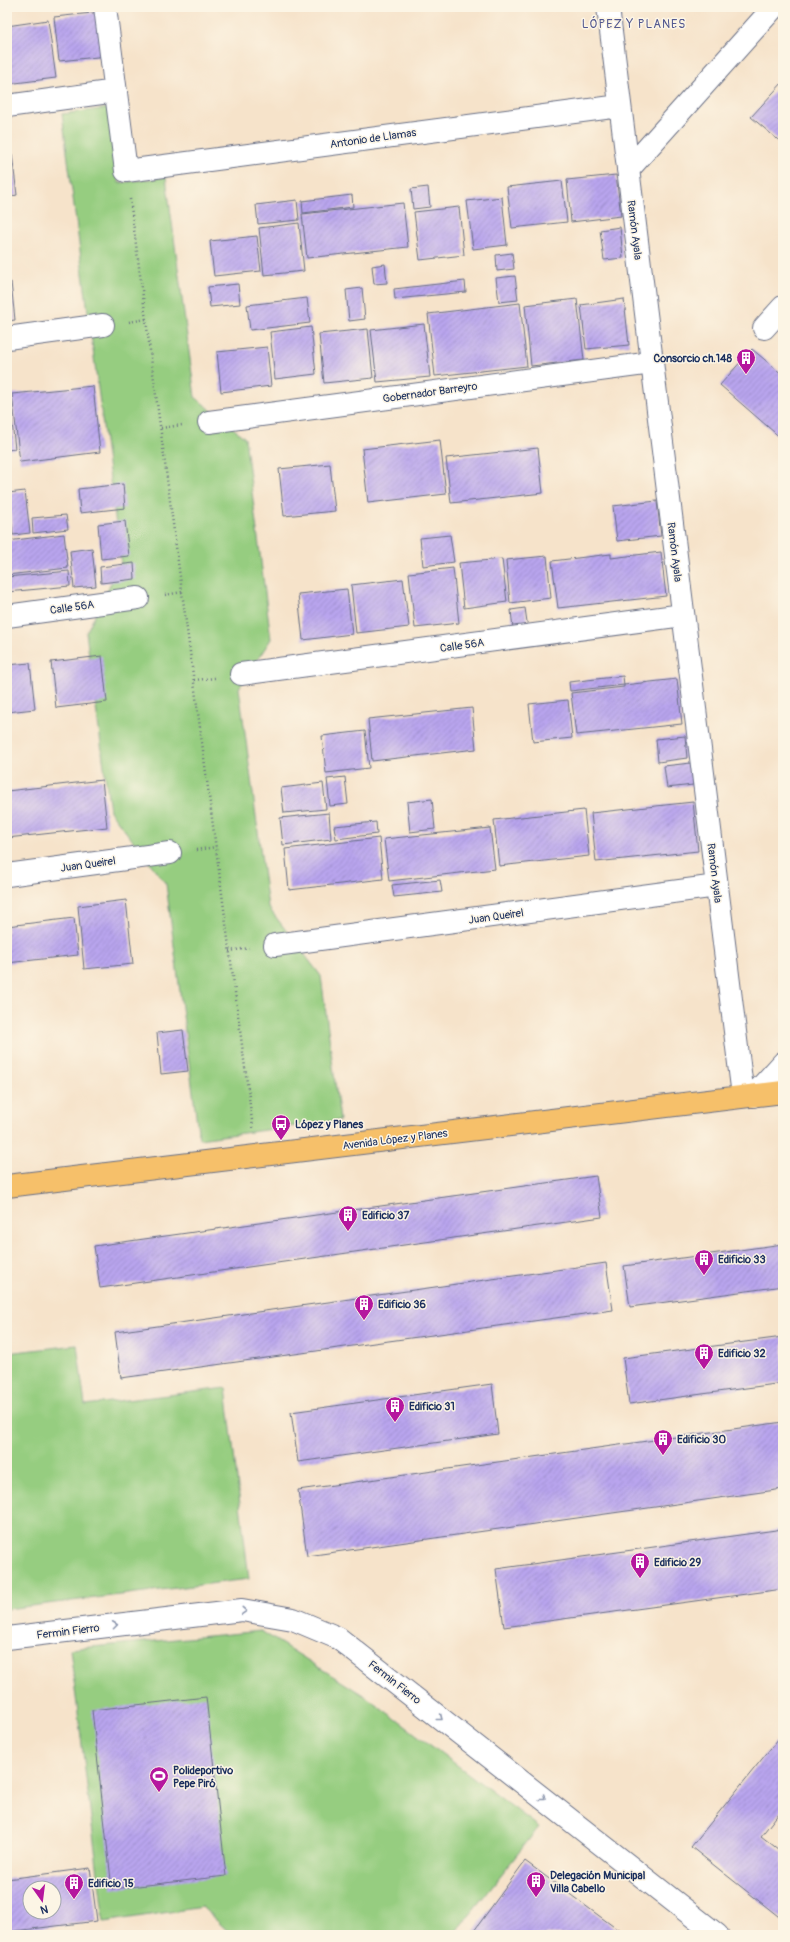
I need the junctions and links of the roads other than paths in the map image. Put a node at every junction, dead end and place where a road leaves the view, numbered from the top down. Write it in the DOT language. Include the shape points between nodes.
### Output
graph roads {
  1 [pos="105,7"];
  2 [pos="608,7"];
  3 [pos="774,7"];
  4 [pos="116,91"];
  5 [pos="7,106"];
  6 [pos="620,106"];
  7 [pos="628,170"];
  8 [pos="783,307"];
  9 [pos="103,325"];
  10 [pos="764,328"];
  11 [pos="7,338"];
  12 [pos="652,363"];
  13 [pos="209,422"];
  14 [pos="138,598"];
  15 [pos="7,616"];
  16 [pos="683,616"];
  17 [pos="241,674"];
  18 [pos="170,853"];
  19 [pos="7,875"];
  20 [pos="717,886"];
  21 [pos="275,945"];
  22 [pos="783,1063"];
  23 [pos="783,1092"];
  24 [pos="748,1096"];
  25 [pos="7,1186"];
  26 [pos="7,1638"];
  27 [pos="717,1935"];
  1 -- 4 [label="street"];
  2 -- 6 [label="street, Ramón Ayala"];
  3 -- 7 [label="street"];
  4 -- 5 [label="street"];
  4 -- 6 [label="street, Antonio de Llamas" via="126,171"];
  6 -- 7 [label="street, Ramón Ayala"];
  7 -- 12 [label="street, Ramón Ayala"];
  8 -- 10 [label="street"];
  9 -- 11 [label="street"];
  12 -- 13 [label="street, Gobernador Barreyro"];
  12 -- 16 [label="street, Ramón Ayala"];
  14 -- 15 [label="street, Calle 56A"];
  16 -- 17 [label="street, Calle 56A"];
  16 -- 20 [label="street, Ramón Ayala"];
  18 -- 19 [label="street, Juan Queirel"];
  20 -- 21 [label="street, Juan Queirel"];
  20 -- 24 [label="street, Ramón Ayala"];
  22 -- 24 [label="street"];
  23 -- 24 [label="main road, Avenida López y Planes"];
  24 -- 25 [label="main road, Avenida López y Planes"];
  26 -- 27 [label="street, Fermin Fierro, one-way" via="242,1610 299,1621 338,1638"];
}
